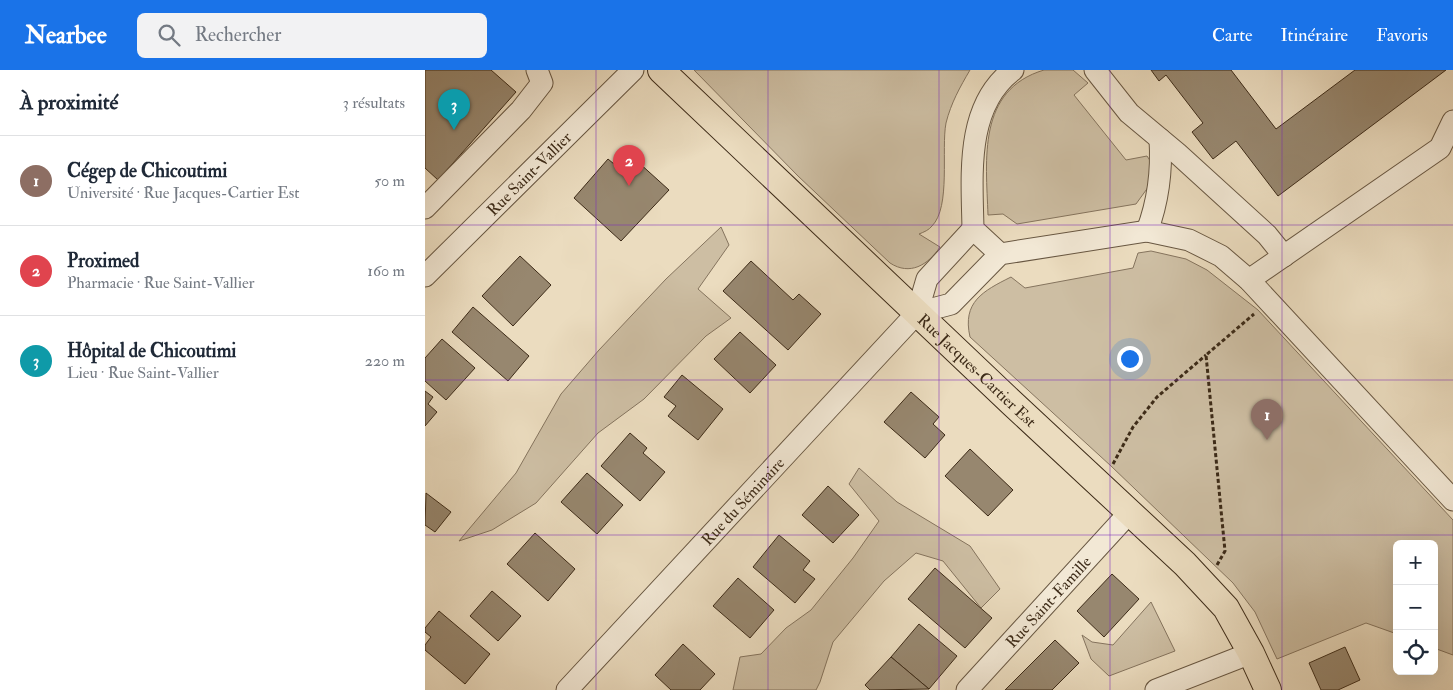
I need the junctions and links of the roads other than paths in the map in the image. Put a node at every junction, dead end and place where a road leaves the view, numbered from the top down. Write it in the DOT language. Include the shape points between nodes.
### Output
graph roads {
  1 [pos="537,70"];
  2 [pos="633,70"];
  3 [pos="661,70"];
  4 [pos="1013,70"];
  5 [pos="1095,70"];
  6 [pos="1453,121"];
  7 [pos="1160,139"];
  8 [pos="425,208"];
  9 [pos="973,229"];
  10 [pos="1147,231"];
  11 [pos="1000,254"];
  12 [pos="1284,256"];
  13 [pos="425,276"];
  14 [pos="1249,280"];
  15 [pos="917,313"];
  16 [pos="1453,500"];
  17 [pos="1130,512"];
  18 [pos="1251,652"];
  19 [pos="567,690"];
  20 [pos="967,690"];
  21 [pos="1156,690"];
  22 [pos="1268,690"];
  1 -- 8 [label="street" via="541,84 521,110"];
  2 -- 13 [label="street, Rue Saint-Vallier"];
  3 -- 15 [label="main road, Rue Jacques-Cartier Est"];
  4 -- 9 [label="street" via="1001,79 982,110 973,146"];
  5 -- 7 [label="street" via="1129,112"];
  6 -- 12 [label="street" via="1440,148"];
  7 -- 10 [label="street" via="1162,161 1154,212"];
  7 -- 12 [label="street" via="1267,234"];
  9 -- 11 [label="street"];
  9 -- 15 [label="street" via="927,280"];
  10 -- 11 [label="street"];
  10 -- 14 [label="street" via="1189,240 1221,256"];
  11 -- 15 [label="street" via="951,304"];
  12 -- 14 [label="street"];
  14 -- 16 [label="street"];
  15 -- 17 [label="main road, Rue Jacques-Cartier Est"];
  15 -- 19 [label="street, Rue du Séminaire"];
  17 -- 18 [label="main road, Rue Jacques-Cartier Est" via="1226,608"];
  17 -- 20 [label="street, Rue Saint-Famille"];
  18 -- 21 [label="street"];
  18 -- 22 [label="main road, Rue Jacques-Cartier Est"];
}
